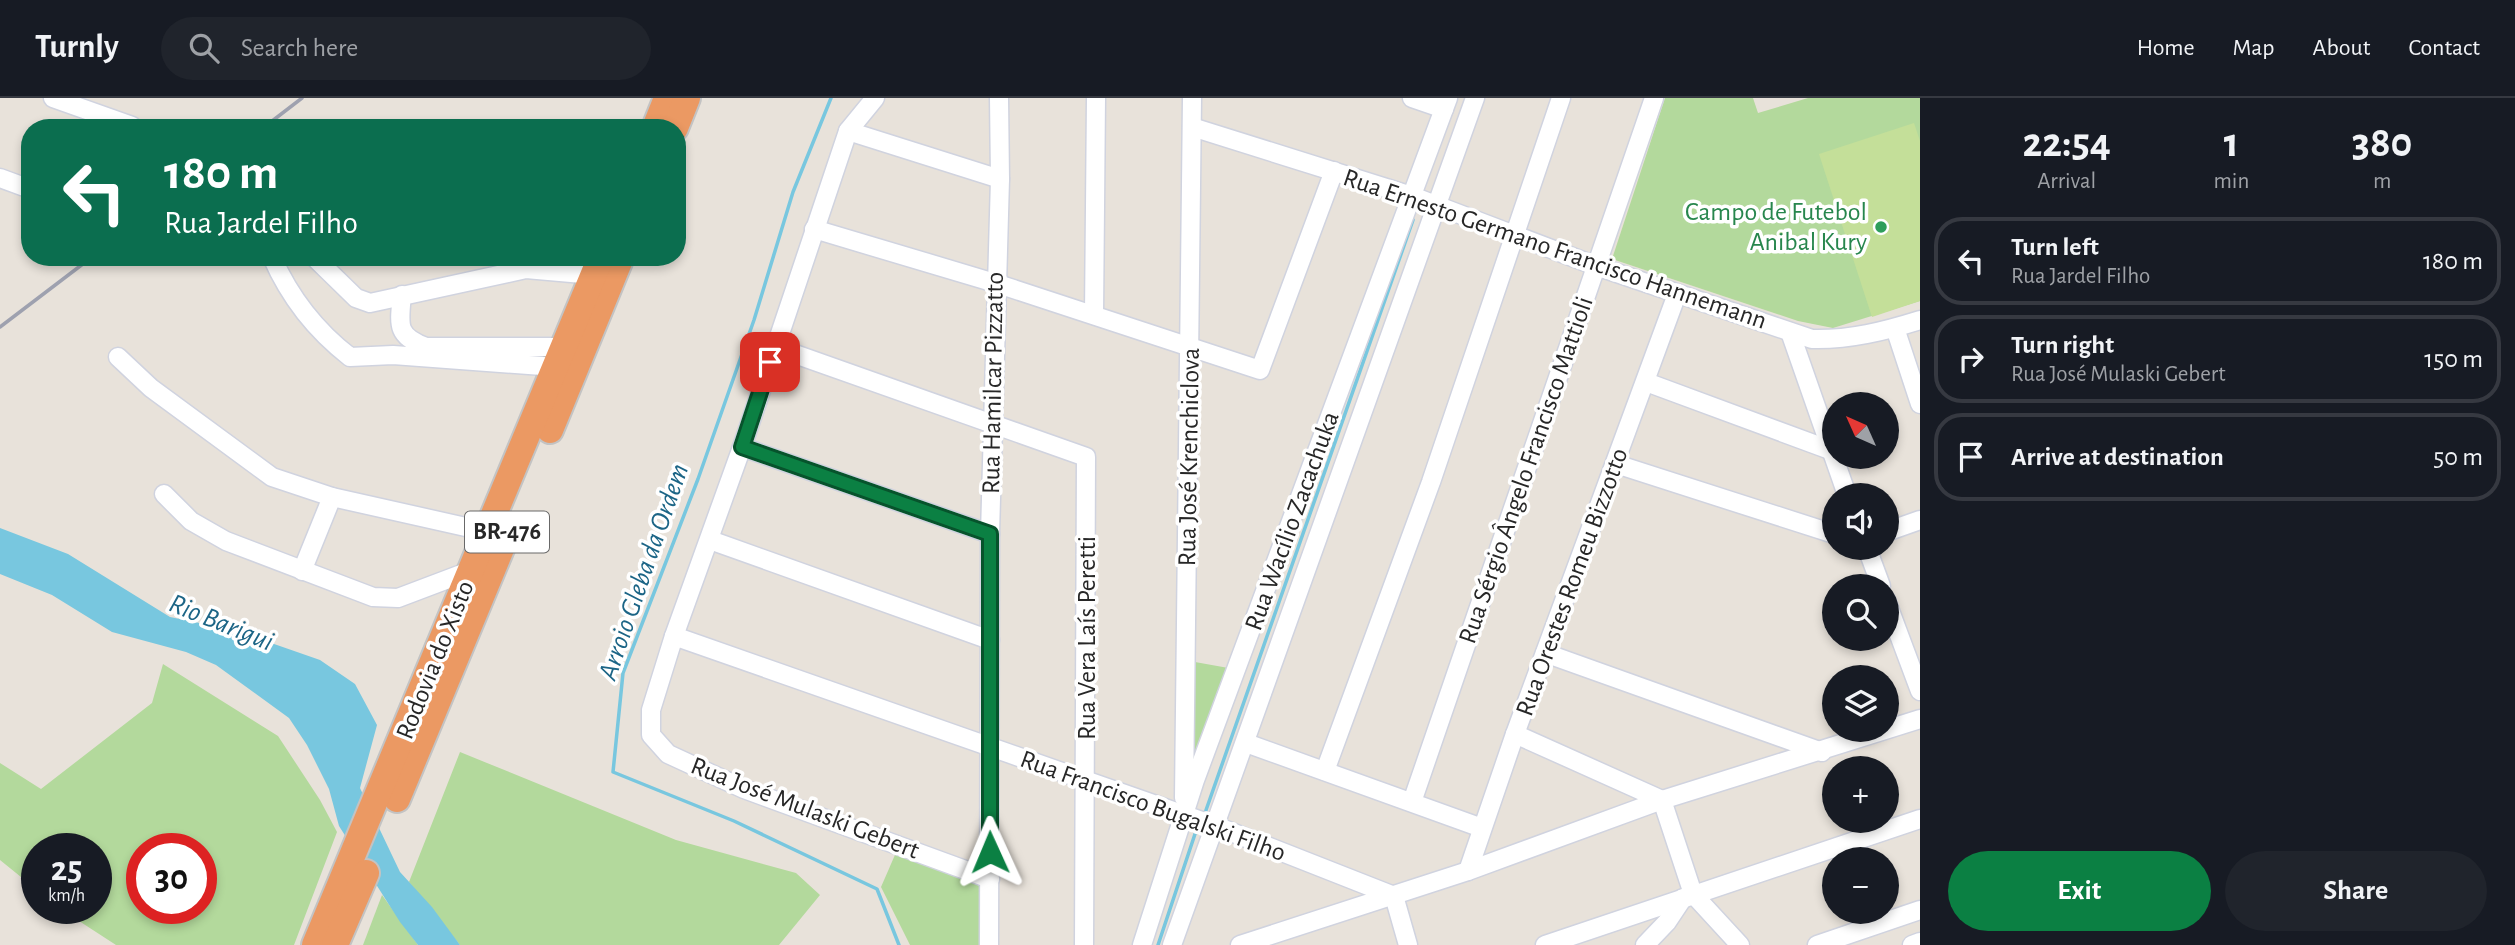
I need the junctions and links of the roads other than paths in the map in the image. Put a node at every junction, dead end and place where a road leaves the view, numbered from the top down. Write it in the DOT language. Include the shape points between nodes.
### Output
graph roads {
  1 [pos="53,98"];
  2 [pos="667,98"];
  3 [pos="687,98"];
  4 [pos="875,98"];
  5 [pos="999,98"];
  6 [pos="1096,98"];
  7 [pos="1192,98"];
  8 [pos="1412,98"];
  9 [pos="1475,98"];
  10 [pos="1561,98"];
  11 [pos="1654,98"];
  12 [pos="1446,104"];
  13 [pos="114,119"];
  14 [pos="659,119"];
  15 [pos="679,119"];
  16 [pos="1192,127"];
  17 [pos="848,131"];
  18 [pos="1334,171"];
  19 [pos="0,178"];
  20 [pos="1000,179"];
  21 [pos="21,186"];
  22 [pos="1412,196"];
  23 [pos="1437,206"];
  24 [pos="814,229"];
  25 [pos="1512,236"];
  26 [pos="276,266"];
  27 [pos="323,266"];
  28 [pos="598,266"];
  29 [pos="617,266"];
  30 [pos="1596,266"];
  31 [pos="995,283"];
  32 [pos="1677,294"];
  33 [pos="402,295"];
  34 [pos="1094,316"];
  35 [pos="1920,320"];
  36 [pos="1895,328"];
  37 [pos="1790,332"];
  38 [pos="775,347"];
  39 [pos="1191,349"];
  40 [pos="118,357"];
  41 [pos="560,357"];
  42 [pos="1646,382"];
  43 [pos="1920,404"];
  44 [pos="992,424"];
  45 [pos="1822,426"];
  46 [pos="742,447"];
  47 [pos="1822,447"];
  48 [pos="1616,464"];
  49 [pos="164,494"];
  50 [pos="332,497"];
  51 [pos="1920,520"];
  52 [pos="1899,527"];
  53 [pos="1822,530"];
  54 [pos="488,533"];
  55 [pos="990,534"];
  56 [pos="710,540"];
  57 [pos="302,570"];
  58 [pos="472,570"];
  59 [pos="1899,635"];
  60 [pos="674,636"];
  61 [pos="990,640"];
  62 [pos="1545,653"];
  63 [pos="1920,691"];
  64 [pos="1920,719"];
  65 [pos="1515,734"];
  66 [pos="1246,743"];
  67 [pos="989,747"];
  68 [pos="1822,752"];
  69 [pos="1325,771"];
  70 [pos="1087,783"];
  71 [pos="387,800"];
  72 [pos="1662,800"];
  73 [pos="1412,802"];
  74 [pos="1184,815"];
  75 [pos="1920,819"];
  76 [pos="1216,826"];
  77 [pos="1482,828"];
  78 [pos="1468,871"];
  79 [pos="990,879"];
  80 [pos="1394,896"];
  81 [pos="1688,896"];
  82 [pos="344,901"];
  83 [pos="1920,910"];
  84 [pos="1920,942"];
  85 [pos="315,945"];
  86 [pos="335,945"];
  87 [pos="989,945"];
  88 [pos="1084,945"];
  89 [pos="1142,945"];
  90 [pos="1172,945"];
  91 [pos="1240,945"];
  92 [pos="1408,945"];
  93 [pos="1545,945"];
  94 [pos="1645,945"];
  95 [pos="1740,945"];
  96 [pos="1816,945"];
  97 [pos="1912,945"];
  1 -- 13 [label="street"];
  2 -- 14 [label="highway"];
  3 -- 15 [label="highway"];
  4 -- 17 [label="street, Rua José Mulaski Gebert"];
  5 -- 20 [label="street, Rua Hamilcar Pizzatto"];
  6 -- 34 [label="street"];
  7 -- 16 [label="street, Rua José Krenchiclova"];
  8 -- 12 [label="street"];
  9 -- 23 [label="street, Rua Wacílio Zacachuka"];
  10 -- 25 [label="street"];
  11 -- 30 [label="street, Rua Sérgio Ângelo Francisco Mattioli"];
  12 -- 22 [label="street, Rua Wacílio Zacachuka"];
  16 -- 18 [label="street, Rua Ernesto Germano Francisco Hannemann"];
  16 -- 39 [label="street, Rua José Krenchiclova"];
  17 -- 20 [label="street"];
  17 -- 24 [label="street, Rua José Mulaski Gebert"];
  18 -- 22 [label="street, Rua Ernesto Germano Francisco Hannemann"];
  18 -- 39 [label="street" via="1260,370"];
  19 -- 21 [label="street"];
  20 -- 31 [label="street, Rua Hamilcar Pizzatto"];
  22 -- 23 [label="street, Rua Ernesto Germano Francisco Hannemann"];
  22 -- 74 [label="street, Rua Wacílio Zacachuka"];
  23 -- 25 [label="street, Rua Ernesto Germano Francisco Hannemann"];
  23 -- 66 [label="street, Rua Wacílio Zacachuka"];
  24 -- 31 [label="street"];
  24 -- 38 [label="street, Rua José Mulaski Gebert"];
  25 -- 30 [label="street, Rua Ernesto Germano Francisco Hannemann"];
  25 -- 69 [label="street" via="1431,482"];
  26 -- 41 [label="street" via="307,318 350,357"];
  27 -- 33 [label="street" via="356,298 370,303"];
  28 -- 33 [label="street" via="526,269"];
  28 -- 41 [label="highway, Rodovia do Xisto / BR-476"];
  29 -- 71 [label="highway, Rodovia do Xisto / BR-476"];
  30 -- 32 [label="street, Rua Ernesto Germano Francisco Hannemann"];
  30 -- 73 [label="street, Rua Sérgio Ângelo Francisco Mattioli"];
  31 -- 34 [label="street"];
  31 -- 44 [label="street, Rua Hamilcar Pizzatto"];
  32 -- 37 [label="street, Rua Ernesto Germano Francisco Hannemann"];
  32 -- 42 [label="street, Rua Orestes Romeu Bizzotto"];
  33 -- 41 [label="street" via="399,318 407,340 426,347"];
  34 -- 39 [label="street"];
  35 -- 36 [label="street, Rua Ernesto Germano Francisco Hannemann"];
  36 -- 37 [label="street, Rua Ernesto Germano Francisco Hannemann" via="1833,340"];
  36 -- 43 [label="street"];
  37 -- 45 [label="street"];
  38 -- 44 [label="street"];
  38 -- 46 [label="street, Rua José Mulaski Gebert"];
  39 -- 74 [label="street, Rua José Krenchiclova"];
  40 -- 50 [label="street" via="151,388 272,477"];
  41 -- 54 [label="highway, Rodovia do Xisto / BR-476"];
  42 -- 47 [label="street"];
  42 -- 48 [label="street, Rua Orestes Romeu Bizzotto"];
  44 -- 55 [label="street, Rua Hamilcar Pizzatto"];
  44 -- 70 [label="street, Rua Vera Laís Peretti" via="1087,457"];
  46 -- 55 [label="street"];
  46 -- 56 [label="street, Rua José Mulaski Gebert"];
  48 -- 53 [label="street"];
  48 -- 62 [label="street, Rua Orestes Romeu Bizzotto"];
  49 -- 57 [label="street" via="191,521 226,541"];
  50 -- 54 [label="street"];
  50 -- 57 [label="street"];
  51 -- 52 [label="street"];
  54 -- 58 [label="highway, Rodovia do Xisto / BR-476"];
  55 -- 61 [label="street, Rua Hamilcar Pizzatto"];
  56 -- 60 [label="street, Rua José Mulaski Gebert"];
  56 -- 61 [label="street"];
  57 -- 58 [label="street" via="373,597 398,598"];
  58 -- 71 [label="highway, Rodovia do Xisto / BR-476"];
  59 -- 63 [label="street"];
  60 -- 67 [label="street, Rua Francisco Bugalski Filho"];
  60 -- 79 [label="street, Rua José Mulaski Gebert" via="651,710 651,735 668,754 744,789"];
  61 -- 67 [label="street, Rua Hamilcar Pizzatto"];
  62 -- 65 [label="street, Rua Orestes Romeu Bizzotto"];
  62 -- 68 [label="street"];
  64 -- 68 [label="street"];
  65 -- 72 [label="street"];
  65 -- 77 [label="street, Rua Orestes Romeu Bizzotto"];
  66 -- 69 [label="street"];
  66 -- 76 [label="street, Rua Wacílio Zacachuka"];
  67 -- 70 [label="street, Rua Francisco Bugalski Filho"];
  67 -- 79 [label="street, Rua Hamilcar Pizzatto"];
  68 -- 72 [label="street"];
  69 -- 73 [label="street"];
  70 -- 74 [label="street, Rua Francisco Bugalski Filho"];
  70 -- 88 [label="street, Rua Vera Laís Peretti"];
  71 -- 82 [label="highway, Rodovia do Xisto / BR-476"];
  72 -- 78 [label="street"];
  72 -- 81 [label="street"];
  73 -- 77 [label="street"];
  74 -- 76 [label="street, Rua Francisco Bugalski Filho"];
  74 -- 89 [label="street, Rua Wacílio Zacachuka"];
  75 -- 81 [label="street"];
  76 -- 80 [label="street, Rua Francisco Bugalski Filho"];
  76 -- 90 [label="street, Rua Wacílio Zacachuka"];
  77 -- 78 [label="street, Rua Orestes Romeu Bizzotto"];
  78 -- 80 [label="street"];
  79 -- 87 [label="street"];
  80 -- 91 [label="street"];
  80 -- 92 [label="street"];
  81 -- 93 [label="street"];
  81 -- 94 [label="street"];
  81 -- 95 [label="street"];
  82 -- 85 [label="highway, Rodovia do Xisto / BR-476"];
  82 -- 86 [label="highway, Rodovia do Xisto / BR-476"];
  83 -- 96 [label="street"];
  84 -- 97 [label="street"];
}
